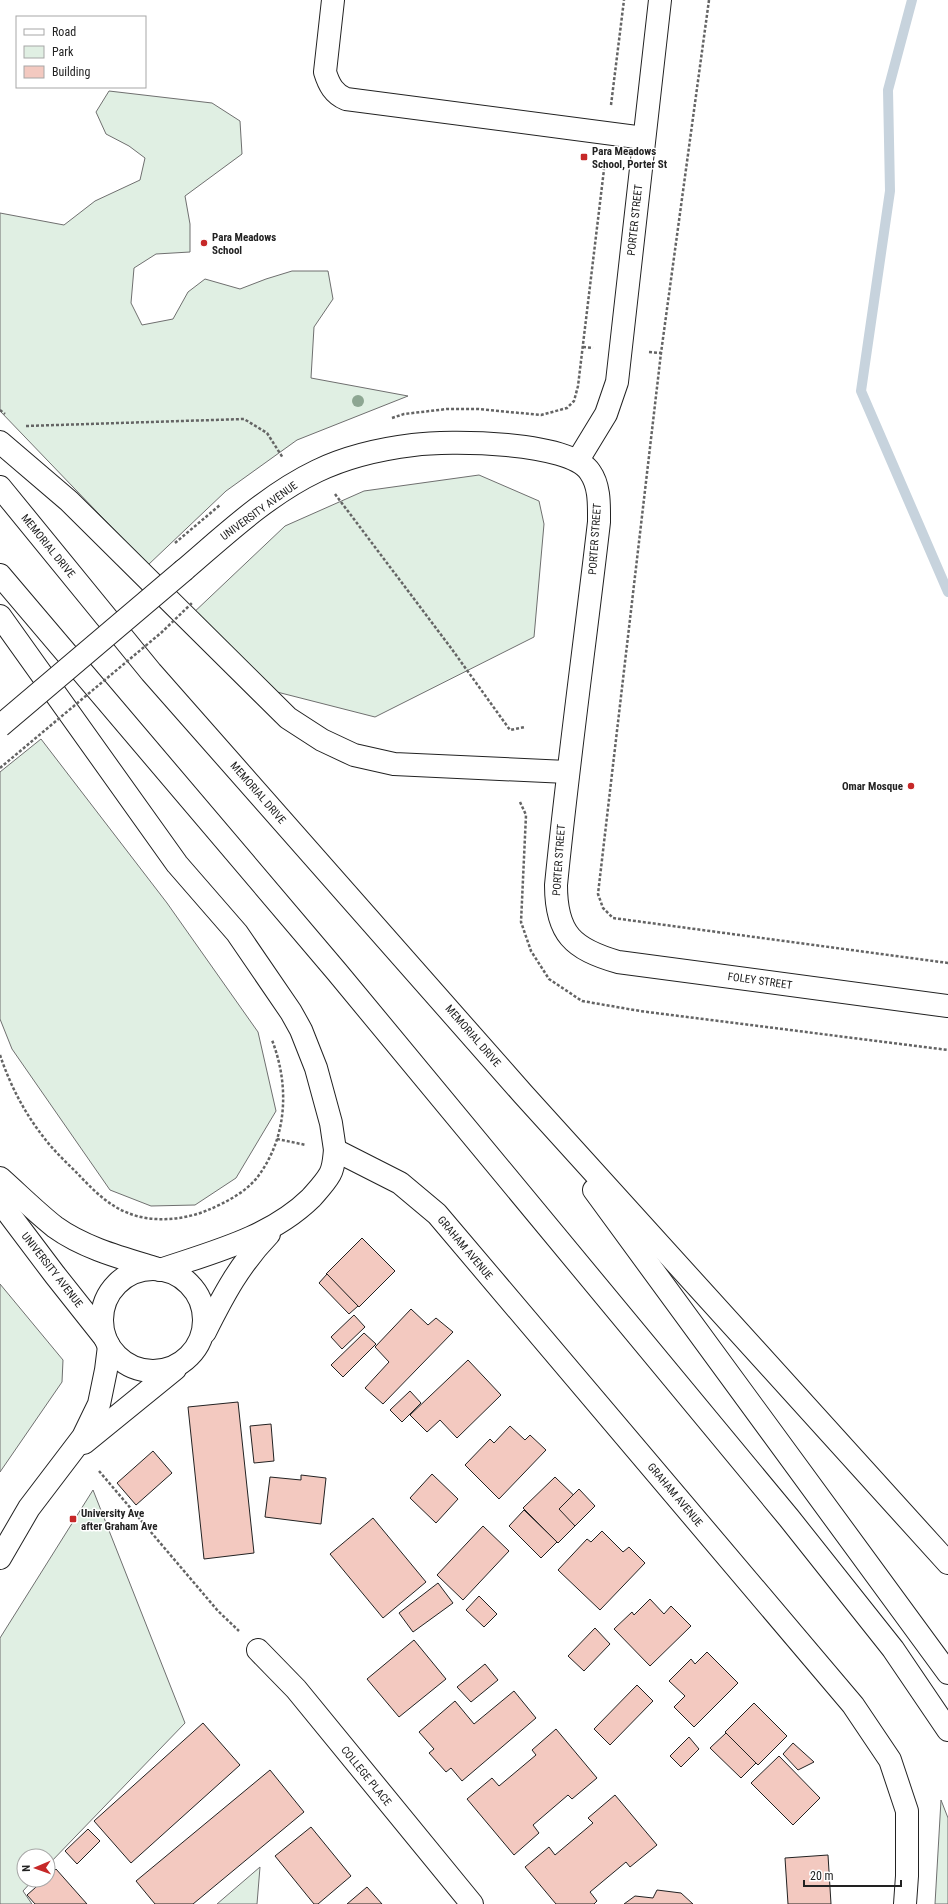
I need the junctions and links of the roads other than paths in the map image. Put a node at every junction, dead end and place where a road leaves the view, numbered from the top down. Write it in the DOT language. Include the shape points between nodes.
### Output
graph roads {
  1 [pos="333,0"];
  2 [pos="660,0"];
  3 [pos="644,138"];
  4 [pos="0,442"];
  5 [pos="578,460"];
  6 [pos="0,487"];
  7 [pos="0,575"];
  8 [pos="0,616"];
  9 [pos="0,726"];
  10 [pos="567,772"];
  11 [pos="576,944"];
  12 [pos="948,1006"];
  13 [pos="523,1094"];
  14 [pos="336,1150"];
  15 [pos="0,1178"];
  16 [pos="0,1202"];
  17 [pos="280,1223"];
  18 [pos="158,1269"];
  19 [pos="107,1342"];
  20 [pos="194,1351"];
  21 [pos="72,1453"];
  22 [pos="0,1558"];
  23 [pos="948,1562"];
  24 [pos="258,1650"];
  25 [pos="948,1673"];
  26 [pos="948,1730"];
  27 [pos="472,1904"];
  28 [pos="905,1904"];
  1 -- 3 [label="main road" via="325,72 338,96"];
  2 -- 3 [label="main road, PORTER STREET"];
  3 -- 5 [label="main road, PORTER STREET" via="617,382 606,414"];
  4 -- 10 [label="main road" via="69,501 288,718 322,740 354,755 394,764"];
  5 -- 9 [label="main road, UNIVERSITY AVENUE, bridge" via="553,451 534,448 449,443 376,451 317,471 263,505"];
  5 -- 10 [label="main road, PORTER STREET" via="590,472 596,486 599,522 578,705"];
  6 -- 13 [label="main road, MEMORIAL DRIVE" via="150,672"];
  7 -- 26 [label="main road" via="476,1137 789,1518 883,1636"];
  8 -- 14 [label="main road" via="177,864 237,933 291,1012 316,1068"];
  10 -- 11 [label="main road, PORTER STREET" via="556,904 567,934"];
  11 -- 12 [label="main road, FOLEY STREET" via="595,955 618,962"];
  13 -- 23 [label="main road"];
  13 -- 25 [label="main road"];
  14 -- 17 [label="main road" via="331,1170 323,1184 302,1206"];
  14 -- 28 [label="main road, GRAHAM AVENUE" via="400,1183 437,1214 853,1705 890,1760 907,1812"];
  15 -- 18 [label="main road" via="46,1220 74,1238"];
  16 -- 19 [label="main road, UNIVERSITY AVENUE"];
  17 -- 18 [label="main road" via="237,1243"];
  17 -- 20 [label="main road" via="254,1249 236,1273"];
  18 -- 19 [label="main road" via="138,1271 122,1279 110,1293 102,1319"];
  18 -- 20 [label="main road" via="182,1278 200,1298 205,1326"];
  19 -- 20 [label="main road" via="128,1365 154,1372 173,1368"];
  19 -- 21 [label="main road" via="106,1370 99,1404"];
  20 -- 21 [label="main road"];
  21 -- 22 [label="main road" via="29,1508"];
  24 -- 27 [label="main road, COLLEGE PLACE" via="296,1689"];
}
